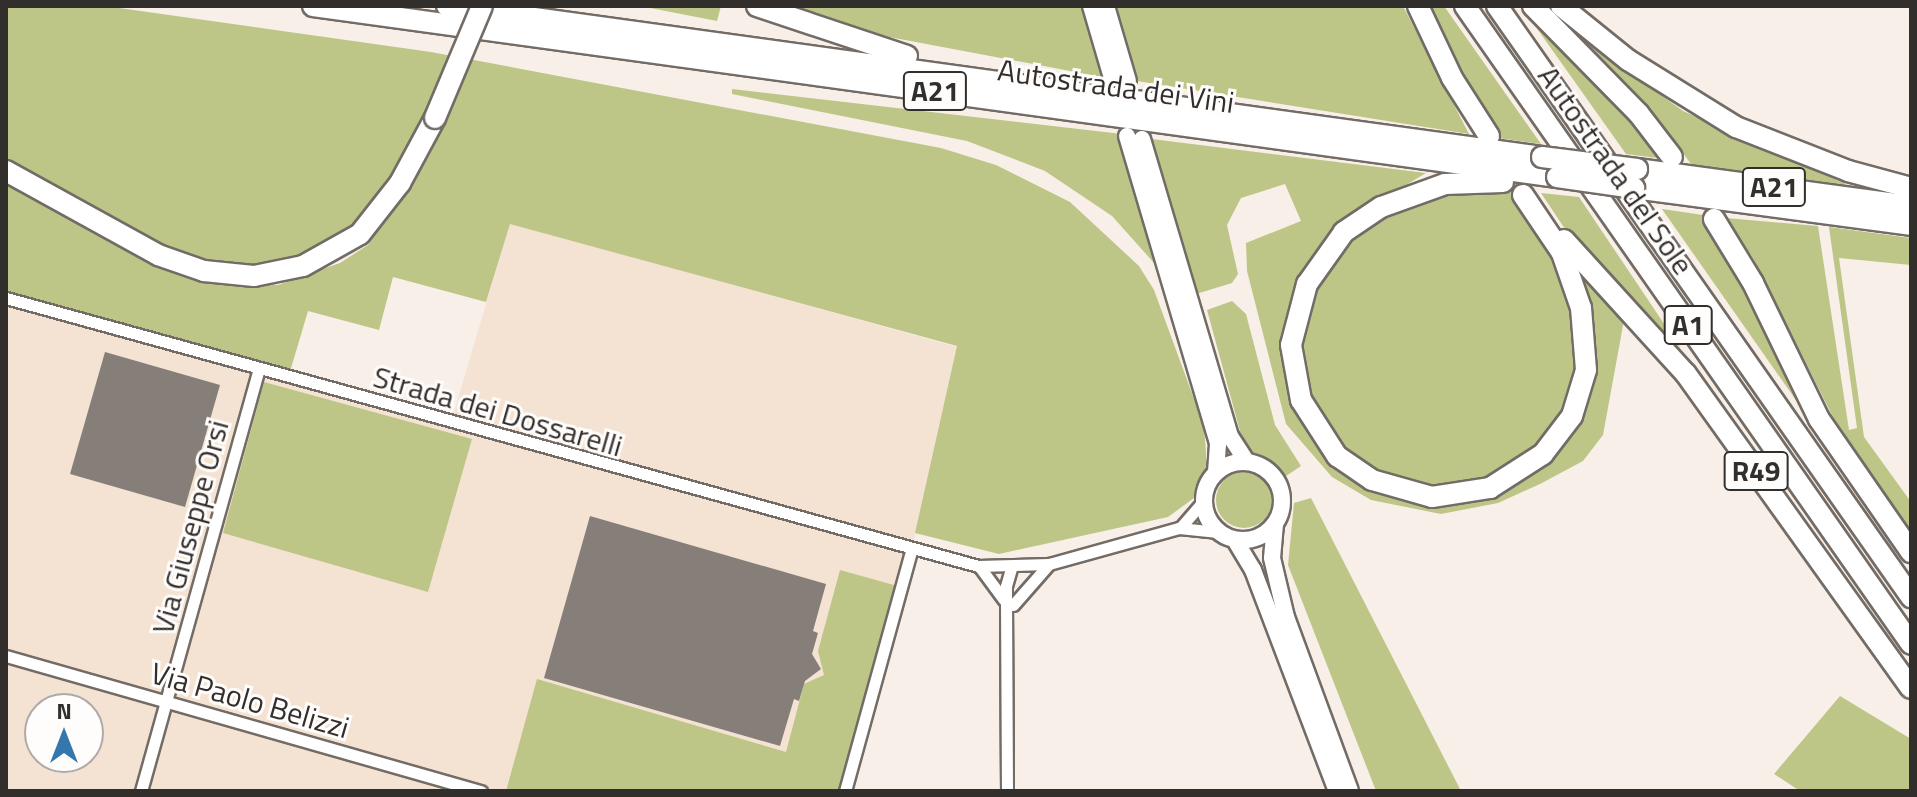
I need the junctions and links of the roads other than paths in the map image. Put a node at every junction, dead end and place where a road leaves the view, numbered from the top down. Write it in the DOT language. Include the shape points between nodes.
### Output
graph roads {
  1 [pos="313,6"];
  2 [pos="447,6"];
  3 [pos="482,6"];
  4 [pos="757,6"];
  5 [pos="1091,6"];
  6 [pos="1106,6"];
  7 [pos="1418,6"];
  8 [pos="1465,6"];
  9 [pos="1497,6"];
  10 [pos="1533,6"];
  11 [pos="1561,6"];
  12 [pos="1167,105"];
  13 [pos="1489,136"];
  14 [pos="1672,157"];
  15 [pos="6,171"];
  16 [pos="1641,182"];
  17 [pos="1562,183"];
  18 [pos="1911,188"];
  19 [pos="1911,206"];
  20 [pos="1714,219"];
  21 [pos="1911,225"];
  22 [pos="6,298"];
  23 [pos="259,369"];
  24 [pos="1247,462"];
  25 [pos="1216,472"];
  26 [pos="1203,502"];
  27 [pos="1275,524"];
  28 [pos="1179,528"];
  29 [pos="1218,532"];
  30 [pos="1235,540"];
  31 [pos="911,551"];
  32 [pos="1911,552"];
  33 [pos="1049,564"];
  34 [pos="978,566"];
  35 [pos="1011,568"];
  36 [pos="1911,597"];
  37 [pos="1010,605"];
  38 [pos="1871,635"];
  39 [pos="1911,644"];
  40 [pos="6,656"];
  41 [pos="1911,688"];
  42 [pos="1911,699"];
  43 [pos="167,702"];
  44 [pos="141,791"];
  45 [pos="481,791"];
  46 [pos="845,791"];
  47 [pos="1007,791"];
  48 [pos="1337,791"];
  49 [pos="1350,791"];
  1 -- 17 [label="highway, Autostrada dei Vini / A21"];
  2 -- 12 [label="highway, Autostrada dei Vini / A21"];
  3 -- 15 [label="highway, bridge" via="435,118 400,183 360,234 303,266 254,276 204,271 158,255"];
  4 -- 12 [label="highway" via="877,50"];
  5 -- 6 [label="main road" via="1120,79"];
  7 -- 13 [label="highway" via="1452,78"];
  8 -- 39 [label="highway, Autostrada del Sole / A1"];
  9 -- 36 [label="highway, Autostrada del Sole / A1"];
  10 -- 14 [label="highway" via="1639,114"];
  11 -- 18 [label="highway" via="1638,67 1736,127 1848,171"];
  12 -- 16 [label="highway, Autostrada dei Vini / A21, bridge" via="1542,157"];
  16 -- 17 [label="highway, bridge"];
  16 -- 19 [label="highway, Autostrada dei Vini / A21"];
  16 -- 21 [label="highway, Autostrada dei Vini / A21"];
  17 -- 38 [label="highway, R49" via="1487,180 1424,189 1361,218 1316,267 1291,345 1301,400 1337,456 1372,480 1432,497 1490,488 1543,454 1572,416 1586,370 1581,308 1562,253 1527,195 1686,374"];
  20 -- 32 [label="highway, R49" via="1753,283 1819,419"];
  22 -- 23 [label="street, Strada dei Dossarelli"];
  23 -- 31 [label="street, Strada dei Dossarelli"];
  23 -- 43 [label="street, Via Giuseppe Orsi"];
  24 -- 25 [label="main road"];
  24 -- 25 [label="main road" via="1230,436 1135,138 1218,444"];
  24 -- 27 [label="main road" via="1278,483 1282,500"];
  25 -- 26 [label="main road"];
  26 -- 28 [label="street"];
  26 -- 29 [label="main road"];
  27 -- 30 [label="main road" via="1257,538"];
  27 -- 49 [label="main road" via="1272,558 1286,617"];
  28 -- 29 [label="street"];
  28 -- 33 [label="street, Strada dei Dossarelli"];
  29 -- 30 [label="main road"];
  30 -- 48 [label="main road" via="1253,570"];
  31 -- 34 [label="street, Strada dei Dossarelli"];
  31 -- 46 [label="street"];
  33 -- 35 [label="street, Strada dei Dossarelli"];
  33 -- 37 [label="street"];
  34 -- 35 [label="street, Strada dei Dossarelli"];
  34 -- 37 [label="street"];
  35 -- 37 [label="street"];
  37 -- 47 [label="street"];
  38 -- 41 [label="highway, R49"];
  38 -- 42 [label="highway"];
  40 -- 43 [label="street, Via Paolo Belizzi"];
  43 -- 44 [label="street, Via Giuseppe Orsi"];
  43 -- 45 [label="street, Via Paolo Belizzi"];
}
